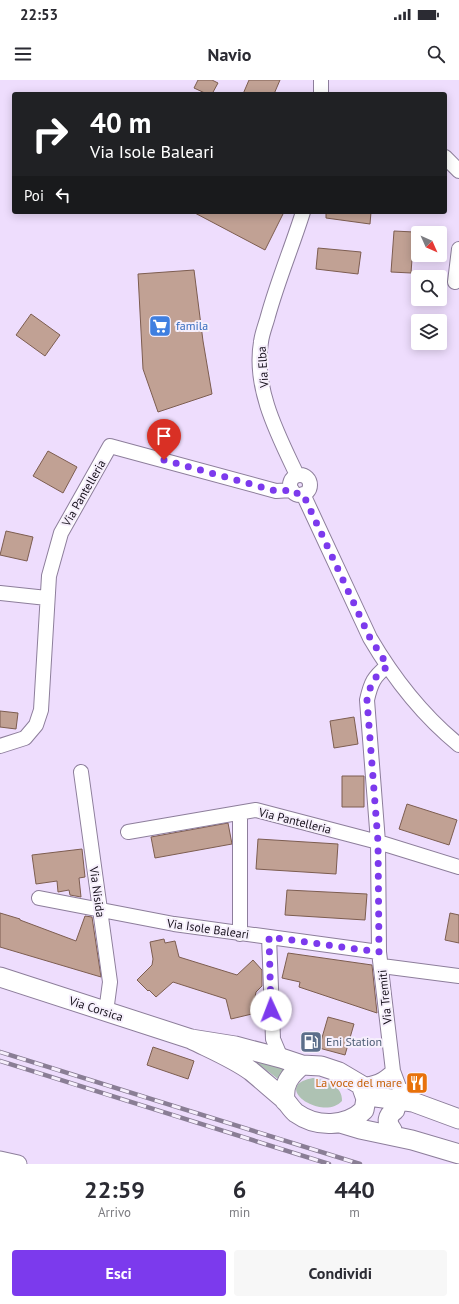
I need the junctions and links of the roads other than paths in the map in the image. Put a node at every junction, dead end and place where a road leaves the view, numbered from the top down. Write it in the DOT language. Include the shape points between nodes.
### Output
graph roads {
  1 [pos="321,80"];
  2 [pos="321,92"];
  3 [pos="447,159"];
  4 [pos="459,171"];
  5 [pos="302,214"];
  6 [pos="459,249"];
  7 [pos="455,282"];
  8 [pos="298,492"];
  9 [pos="0,592"];
  10 [pos="47,598"];
  11 [pos="388,666"];
  12 [pos="459,745"];
  13 [pos="0,746"];
  14 [pos="81,772"];
  15 [pos="240,813"];
  16 [pos="128,832"];
  17 [pos="378,842"];
  18 [pos="459,867"];
  19 [pos="38,898"];
  20 [pos="99,909"];
  21 [pos="240,934"];
  22 [pos="269,937"];
  23 [pos="379,952"];
  24 [pos="382,966"];
  25 [pos="459,976"];
  26 [pos="0,977"];
  27 [pos="106,1012"];
  28 [pos="191,1039"];
  29 [pos="281,1058"];
  30 [pos="302,1066"];
  31 [pos="393,1071"];
  32 [pos="363,1095"];
  33 [pos="285,1101"];
  34 [pos="413,1102"];
  35 [pos="395,1110"];
  36 [pos="459,1119"];
  37 [pos="340,1123"];
  38 [pos="459,1125"];
  39 [pos="392,1130"];
  40 [pos="412,1140"];
  41 [pos="459,1154"];
  42 [pos="0,1160"];
  43 [pos="18,1164"];
  1 -- 2 [label="street"];
  3 -- 4 [label="street"];
  5 -- 8 [label="street, Via Elba" via="274,293 260,342 261,373 266,400 297,475 301,474 309,479 310,488"];
  6 -- 7 [label="street"];
  8 -- 10 [label="street, Via Pantelleria" via="276,491 110,446 61,533 49,576"];
  8 -- 11 [label="street" via="370,638"];
  9 -- 10 [label="street"];
  10 -- 13 [label="street, Via Pantelleria" via="41,710 36,725 25,738"];
  11 -- 12 [label="street" via="407,694"];
  11 -- 17 [label="street, Via Tremiti" via="370,684 367,700"];
  14 -- 20 [label="street, Via Nisida"];
  15 -- 16 [label="street, Via Pantelleria"];
  15 -- 17 [label="street, Via Pantelleria" via="256,810"];
  15 -- 21 [label="street"];
  17 -- 18 [label="street, Via Pantelleria"];
  17 -- 23 [label="street, Via Tremiti"];
  19 -- 20 [label="street, Via Isole Baleari"];
  20 -- 21 [label="street, Via Isole Baleari"];
  20 -- 27 [label="street, Via Nisida" via="110,982"];
  21 -- 22 [label="street, Via Isole Baleari"];
  22 -- 23 [label="street, Via Isole Baleari"];
  22 -- 29 [label="street" via="273,1039"];
  23 -- 24 [label="street, Via Tremiti"];
  24 -- 25 [label="street"];
  24 -- 31 [label="street, Via Tremiti"];
  26 -- 27 [label="main road, Via Corsica"];
  27 -- 28 [label="main road, Via Corsica"];
  28 -- 29 [label="main road, Via Corsica" via="235,1046"];
  28 -- 33 [label="main road, Via Corsica" via="250,1071"];
  29 -- 30 [label="main road, Via Corsica"];
  30 -- 32 [label="main road, Via Corsica" via="321,1066 339,1072"];
  30 -- 33 [label="main road" via="286,1082"];
  31 -- 32 [label="street" via="384,1080 372,1084"];
  31 -- 34 [label="street, Via Tremiti" via="399,1087"];
  32 -- 34 [label="main road, Via Corsica"];
  32 -- 35 [label="main road"];
  32 -- 37 [label="main road, Via Corsica" via="357,1117"];
  32 -- 39 [label="main road" via="374,1120"];
  33 -- 37 [label="main road, Via Corsica" via="295,1112 312,1121"];
  34 -- 36 [label="main road, Via Corsica"];
  35 -- 38 [label="main road"];
  35 -- 39 [label="main road" via="387,1119"];
  37 -- 40 [label="main road"];
  39 -- 40 [label="main road"];
  40 -- 41 [label="main road"];
  42 -- 43 [label="street"];
}
